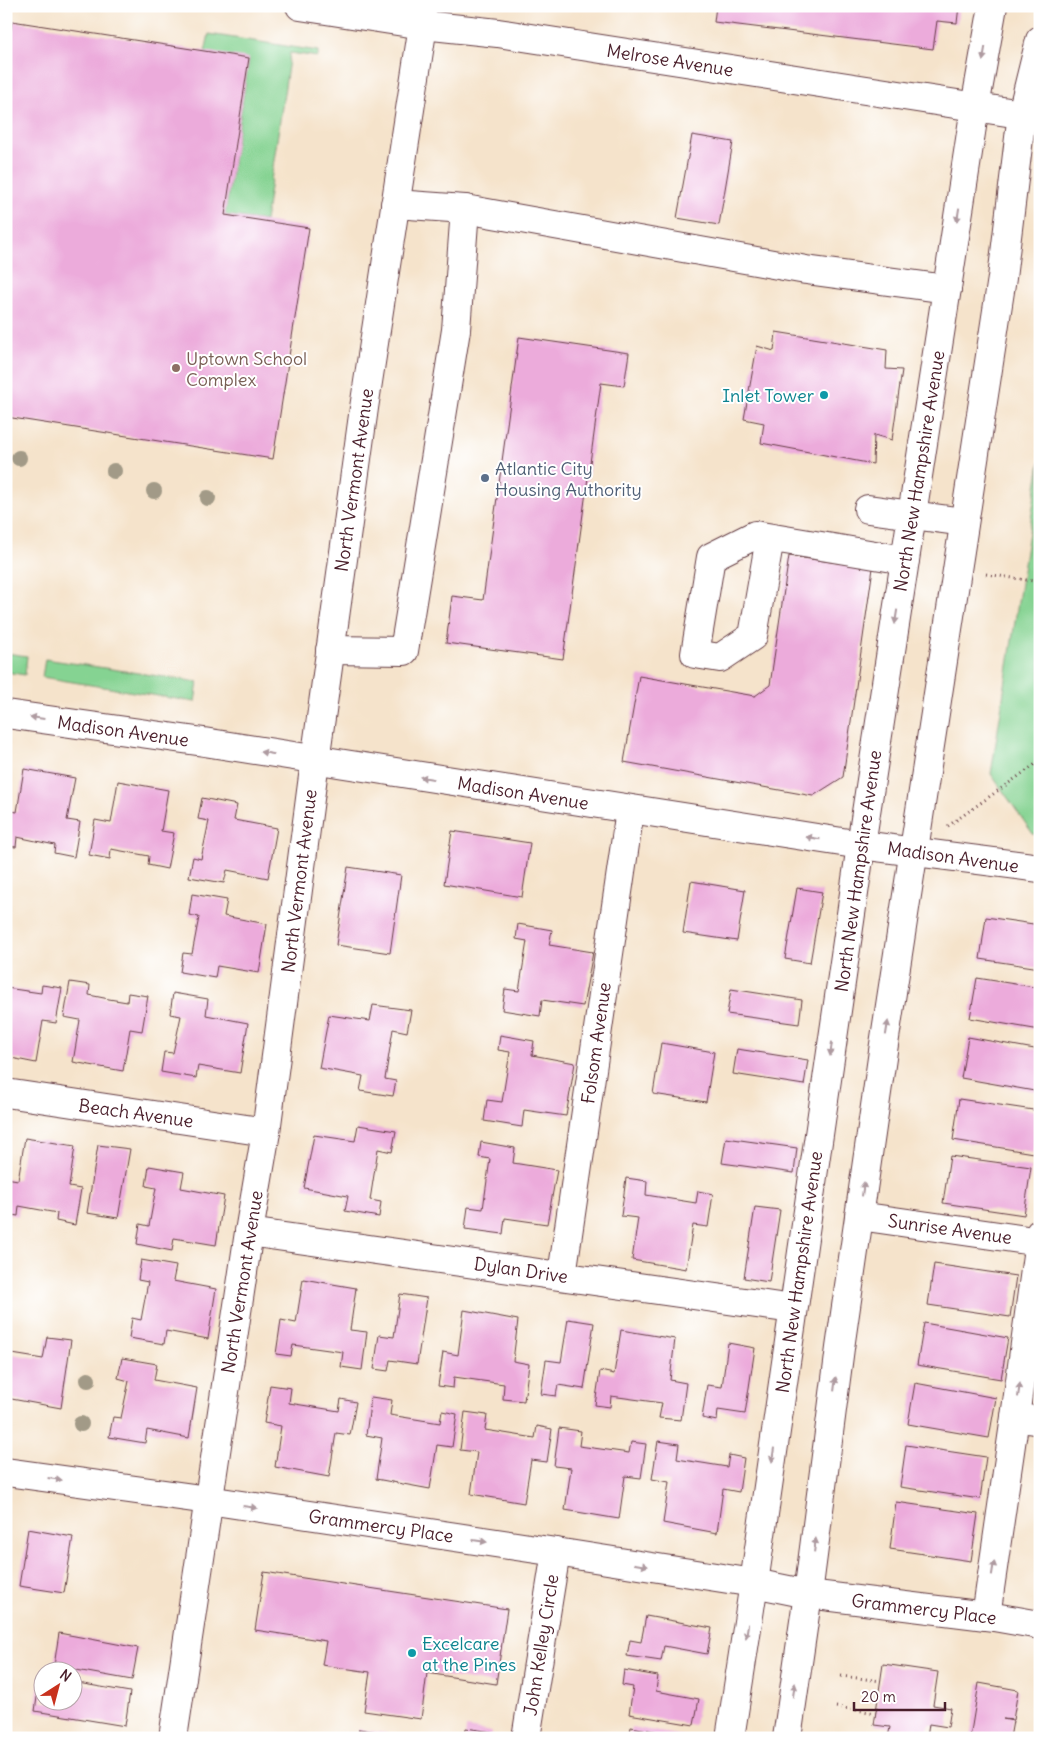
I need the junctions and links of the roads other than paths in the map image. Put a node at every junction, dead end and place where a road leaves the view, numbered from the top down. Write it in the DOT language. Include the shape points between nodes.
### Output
graph roads {
  1 [pos="300,6"];
  2 [pos="993,6"];
  3 [pos="423,24"];
  4 [pos="1040,40"];
  5 [pos="975,107"];
  6 [pos="1031,115"];
  7 [pos="395,204"];
  8 [pos="465,209"];
  9 [pos="947,289"];
  10 [pos="868,509"];
  11 [pos="912,514"];
  12 [pos="964,522"];
  13 [pos="770,538"];
  14 [pos="905,560"];
  15 [pos="330,650"];
  16 [pos="6,714"];
  17 [pos="314,761"];
  18 [pos="630,810"];
  19 [pos="861,845"];
  20 [pos="913,851"];
  21 [pos="1040,868"];
  22 [pos="6,1093"];
  23 [pos="266,1132"];
  24 [pos="859,1216"];
  25 [pos="249,1232"];
  26 [pos="1039,1239"];
  27 [pos="562,1275"];
  28 [pos="794,1309"];
  29 [pos="1028,1419"];
  30 [pos="6,1472"];
  31 [pos="208,1500"];
  32 [pos="556,1552"];
  33 [pos="754,1583"];
  34 [pos="808,1594"];
  35 [pos="986,1616"];
  36 [pos="1040,1625"];
  37 [pos="173,1738"];
  38 [pos="526,1738"];
  39 [pos="730,1738"];
  40 [pos="786,1738"];
  1 -- 3 [label="street, Melrose Avenue"];
  2 -- 5 [label="street, North New Hampshire Avenue, one-way"];
  3 -- 5 [label="street, Melrose Avenue"];
  3 -- 7 [label="street, North Vermont Avenue"];
  4 -- 6 [label="street"];
  5 -- 6 [label="street, Melrose Avenue"];
  5 -- 9 [label="street, North New Hampshire Avenue, one-way"];
  6 -- 12 [label="street"];
  7 -- 8 [label="street"];
  7 -- 15 [label="street, North Vermont Avenue"];
  8 -- 9 [label="street" via="806,270"];
  8 -- 15 [label="street" via="456,330 404,651"];
  9 -- 11 [label="street, North New Hampshire Avenue"];
  10 -- 11 [label="street"];
  11 -- 12 [label="street"];
  11 -- 14 [label="street, North New Hampshire Avenue"];
  12 -- 20 [label="street"];
  13 -- 14 [label="street"];
  14 -- 19 [label="street, North New Hampshire Avenue, one-way"];
  15 -- 17 [label="street, North Vermont Avenue"];
  17 -- 16 [label="street, Madison Avenue, one-way"];
  18 -- 17 [label="street, Madison Avenue, one-way"];
  17 -- 23 [label="street, North Vermont Avenue"];
  19 -- 18 [label="street, Madison Avenue, one-way"];
  18 -- 27 [label="street, Folsom Avenue"];
  19 -- 20 [label="street, Madison Avenue"];
  19 -- 28 [label="street, North New Hampshire Avenue, one-way"];
  20 -- 21 [label="street, Madison Avenue"];
  24 -- 20 [label="street, one-way"];
  22 -- 23 [label="street, Beach Avenue"];
  23 -- 25 [label="street, North Vermont Avenue"];
  24 -- 26 [label="street, Sunrise Avenue"];
  34 -- 24 [label="street, one-way"];
  25 -- 27 [label="street, Dylan Drive"];
  25 -- 31 [label="street, North Vermont Avenue"];
  29 -- 26 [label="street, one-way"];
  27 -- 28 [label="street, Dylan Drive"];
  28 -- 33 [label="street, North New Hampshire Avenue, one-way"];
  35 -- 29 [label="street, one-way"];
  30 -- 31 [label="street, Grammercy Place, one-way"];
  31 -- 32 [label="street, Grammercy Place, one-way"];
  31 -- 37 [label="street, North Vermont Avenue"];
  32 -- 33 [label="street, Grammercy Place, one-way"];
  32 -- 38 [label="street, John Kelley Circle"];
  33 -- 34 [label="street, Grammercy Place"];
  33 -- 39 [label="street, North New Hampshire Avenue, one-way"];
  34 -- 35 [label="street, Grammercy Place"];
  40 -- 34 [label="street, one-way"];
  35 -- 36 [label="street, Grammercy Place"];
}
